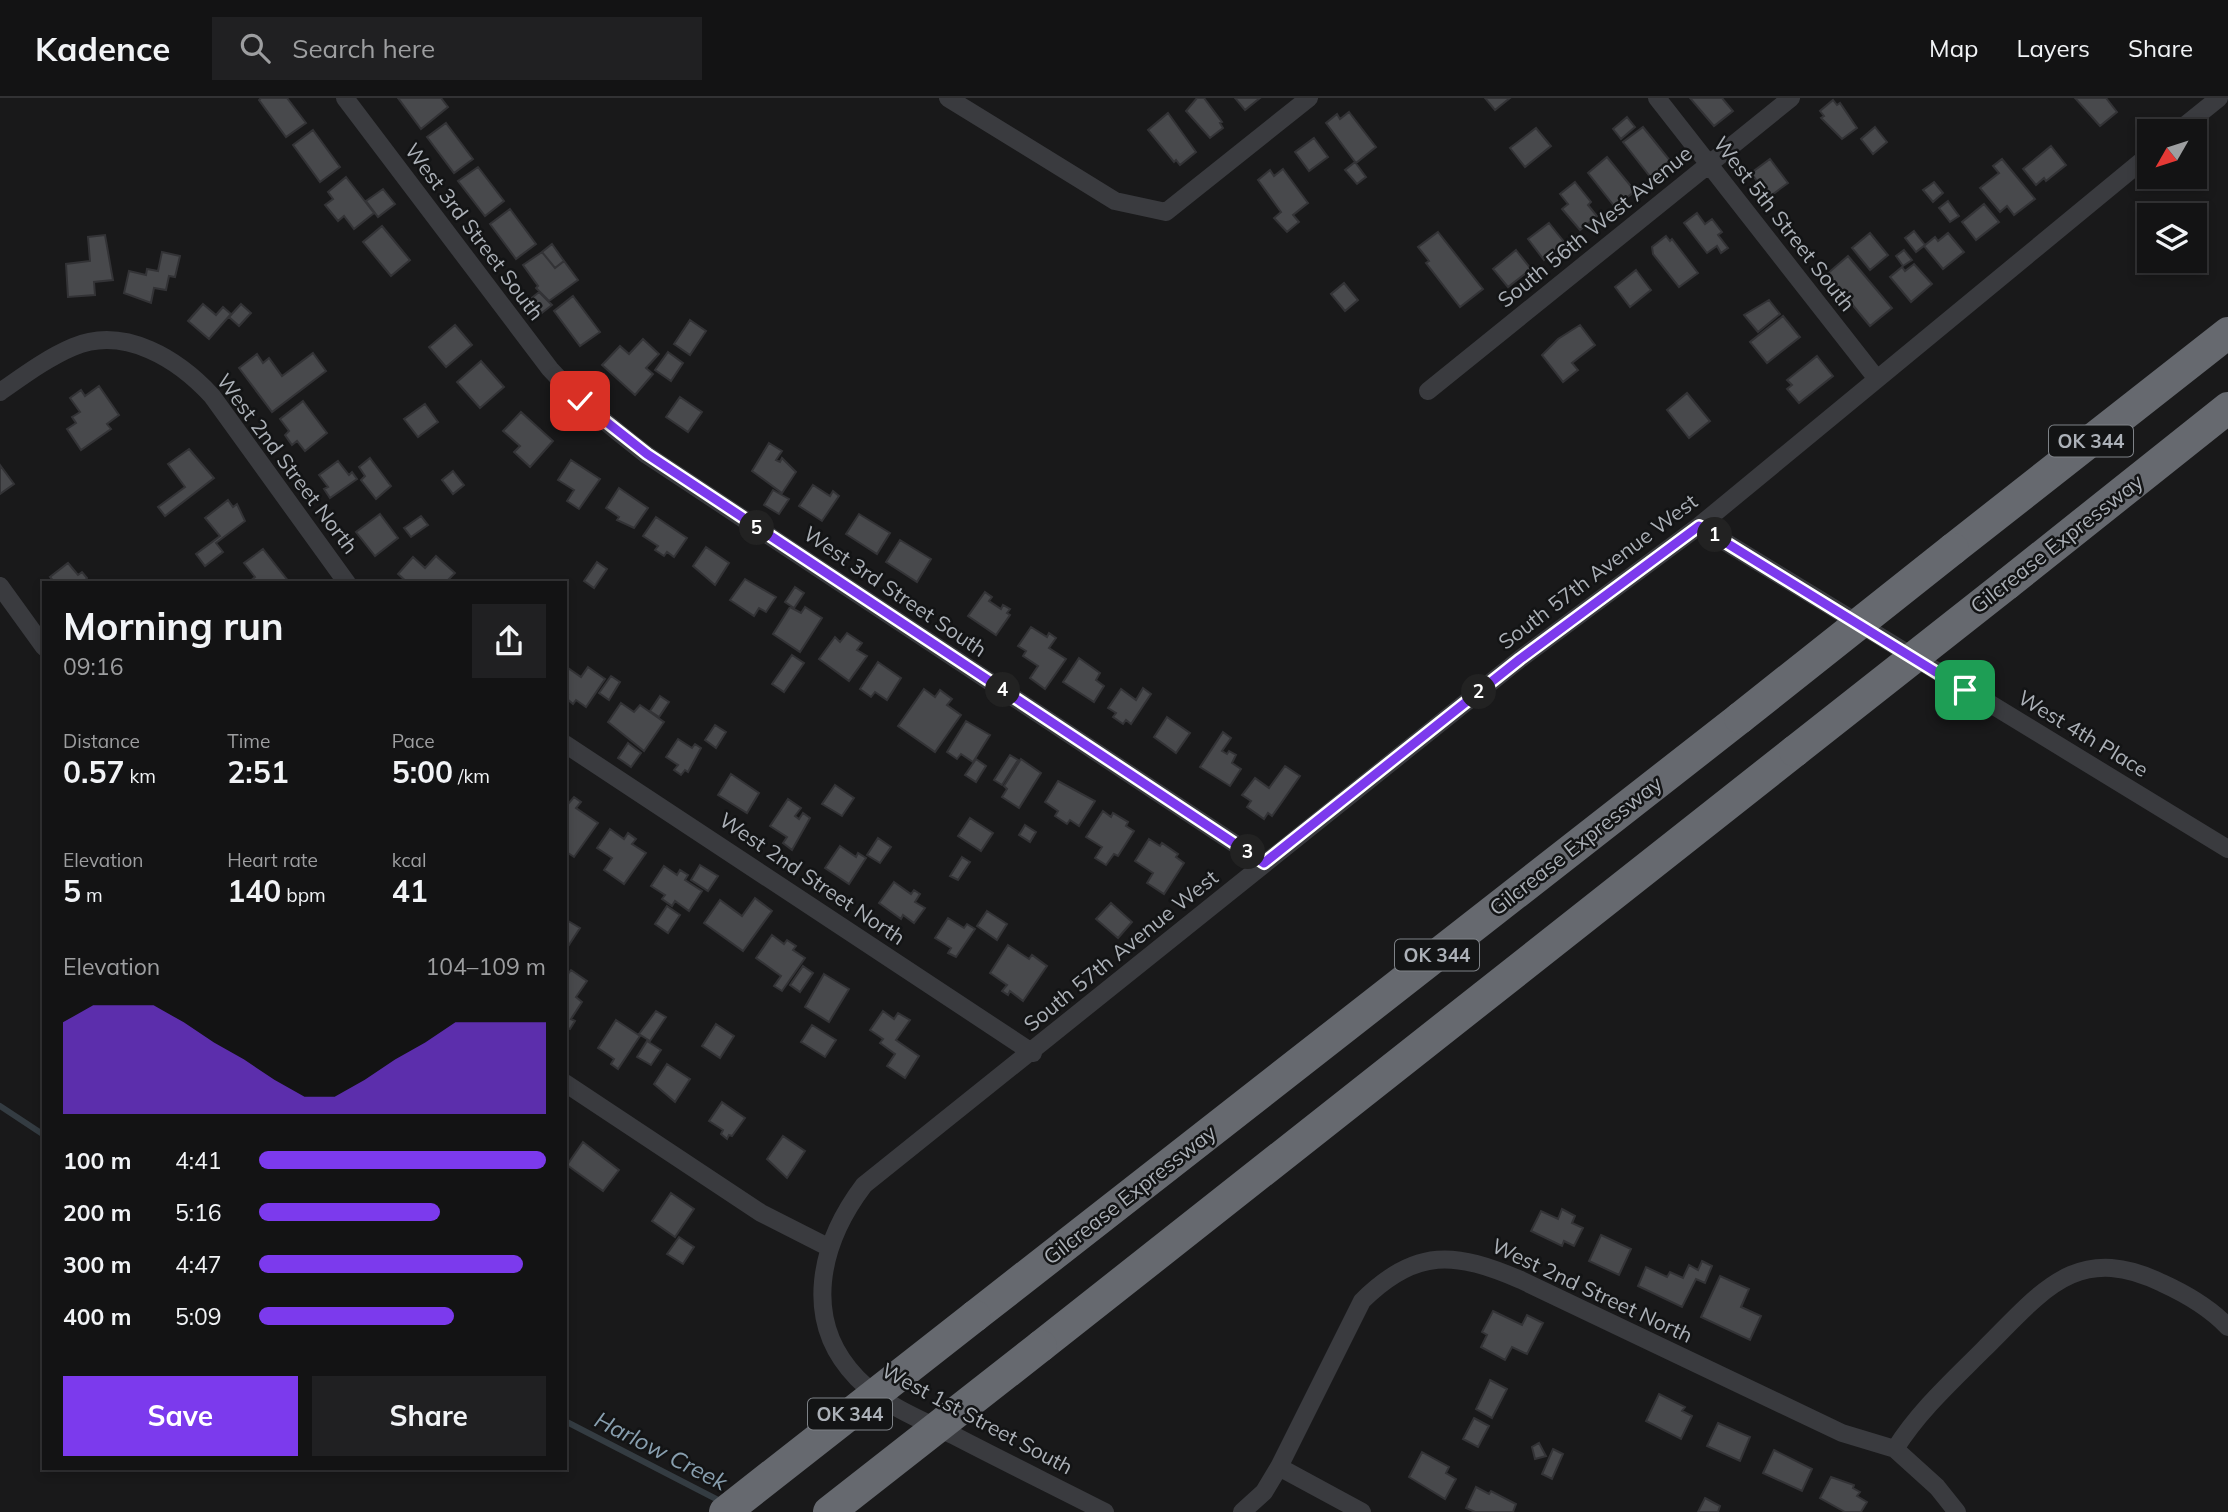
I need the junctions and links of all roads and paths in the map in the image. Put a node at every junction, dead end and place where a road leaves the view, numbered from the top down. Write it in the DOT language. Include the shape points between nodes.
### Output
graph roads {
  1 [pos="345,98"];
  2 [pos="948,98"];
  3 [pos="1309,98"];
  4 [pos="1657,98"];
  5 [pos="1791,98"];
  6 [pos="2220,98"];
  7 [pos="2193,119"];
  8 [pos="1708,165"];
  9 [pos="2137,165"];
  10 [pos="2228,333"];
  11 [pos="1877,379"];
  12 [pos="1428,391"];
  13 [pos="0,392"];
  14 [pos="2228,408"];
  15 [pos="1699,526"];
  16 [pos="347,581"];
  17 [pos="0,586"];
  18 [pos="42,644"];
  19 [pos="567,745"];
  20 [pos="2228,849"];
  21 [pos="1264,863"];
  22 [pos="1032,1053"];
  23 [pos="567,1084"];
  24 [pos="828,1247"];
  25 [pos="2228,1327"];
  26 [pos="1895,1449"];
  27 [pos="1279,1467"];
  28 [pos="725,1512"];
  29 [pos="830,1512"];
  30 [pos="1105,1512"];
  31 [pos="1242,1512"];
  32 [pos="1362,1512"];
  33 [pos="1957,1512"];
  1 -- 21 [label="street, West 3rd Street South" via="550,369 607,425"];
  2 -- 3 [label="street" via="1115,201 1166,212"];
  4 -- 8 [label="street, West 5th Street South"];
  5 -- 8 [label="street, South 56th West Avenue"];
  6 -- 7 [label="street"];
  8 -- 11 [label="street, West 5th Street South"];
  8 -- 12 [label="street, South 56th West Avenue"];
  9 -- 11 [label="street, South 57th Avenue West"];
  10 -- 28 [label="highway, Gilcrease Expressway / OK 344, bridge"];
  11 -- 15 [label="street, South 57th Avenue West"];
  13 -- 16 [label="street, West 2nd Street North" via="75,346 113,341 159,353 194,377"];
  14 -- 29 [label="highway, Gilcrease Expressway / OK 344, bridge"];
  15 -- 20 [label="street, West 4th Place"];
  15 -- 21 [label="street, South 57th Avenue West" via="1520,659"];
  17 -- 18 [label="street"];
  19 -- 22 [label="street, West 2nd Street North"];
  21 -- 22 [label="street, South 57th Avenue West"];
  22 -- 24 [label="street, South 57th Avenue West" via="864,1185 844,1212"];
  23 -- 24 [label="street" via="761,1213"];
  24 -- 30 [label="street, West 1st Street South" via="821,1295 826,1320 835,1345 857,1379 909,1413"];
  25 -- 26 [label="street" via="2174,1288 2143,1273 2119,1266 2093,1266 2064,1277 2032,1302 1915,1417"];
  26 -- 27 [label="street, West 2nd Street North" via="1842,1433 1486,1265 1448,1258 1415,1263 1362,1301"];
  26 -- 33 [label="street, West 2nd Street North"];
  27 -- 31 [label="street" via="1264,1492"];
  27 -- 32 [label="street"];
}
